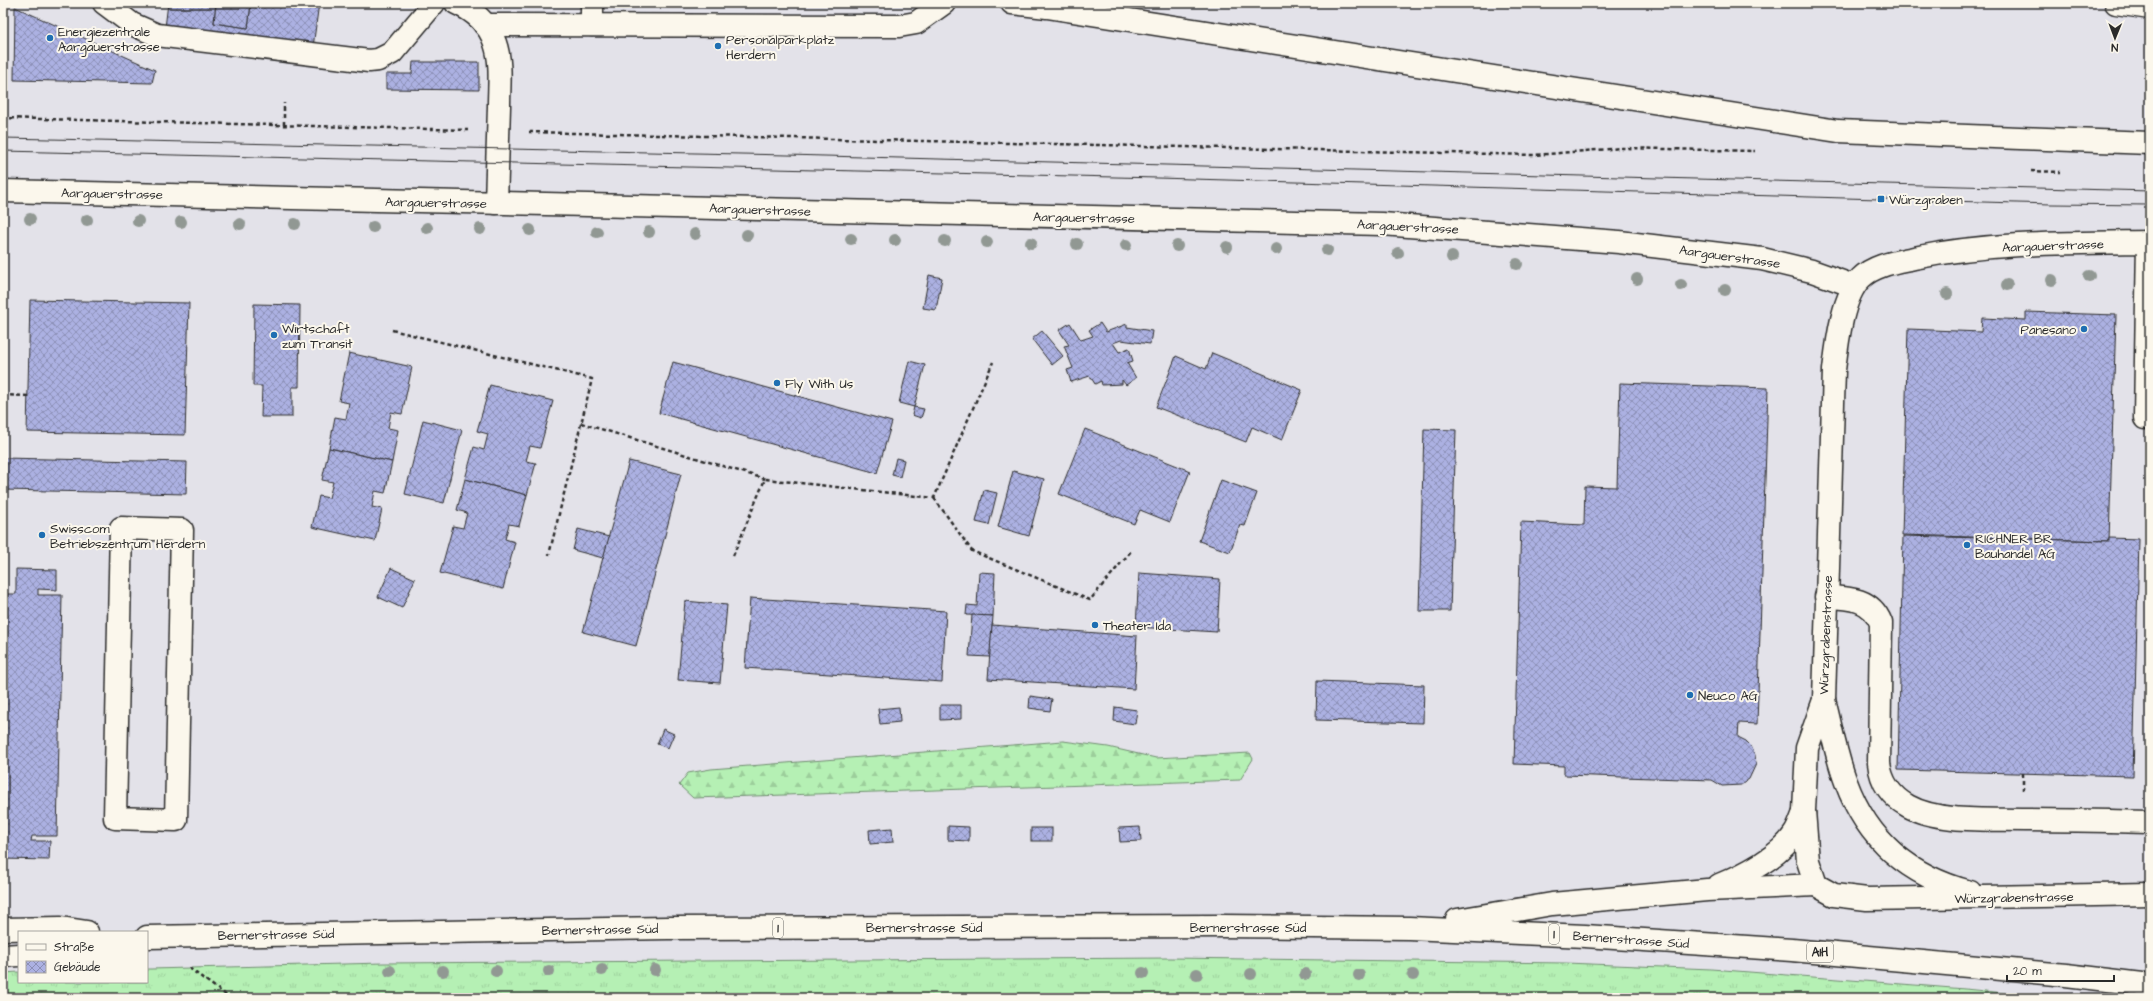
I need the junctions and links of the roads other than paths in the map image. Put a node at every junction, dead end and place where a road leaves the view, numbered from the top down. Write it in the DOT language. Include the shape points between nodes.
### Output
graph roads {
  1 [pos="104,3"];
  2 [pos="434,3"];
  3 [pos="456,3"];
  4 [pos="592,3"];
  5 [pos="944,3"];
  6 [pos="1012,3"];
  7 [pos="2116,3"];
  8 [pos="2150,8"];
  9 [pos="485,25"];
  10 [pos="592,25"];
  11 [pos="2150,143"];
  12 [pos="3,191"];
  13 [pos="496,203"];
  14 [pos="2149,242"];
  15 [pos="1854,286"];
  16 [pos="2145,418"];
  17 [pos="1826,597"];
  18 [pos="1824,700"];
  19 [pos="1804,811"];
  20 [pos="176,820"];
  21 [pos="2150,822"];
  22 [pos="1816,885"];
  23 [pos="1707,890"];
  24 [pos="2150,894"];
  25 [pos="1993,897"];
  26 [pos="1408,928"];
  27 [pos="3,929"];
  28 [pos="81,931"];
  29 [pos="148,936"];
  30 [pos="1700,944"];
  31 [pos="18,955"];
  32 [pos="3,956"];
  33 [pos="2150,985"];
  1 -- 2 [label="main road" via="132,24 157,35 369,61 378,60 392,53"];
  3 -- 9 [label="main road" via="476,14"];
  4 -- 10 [label="main road"];
  5 -- 10 [label="main road" via="922,20 907,25"];
  6 -- 11 [label="main road" via="1838,131"];
  7 -- 8 [label="main road"];
  9 -- 10 [label="main road"];
  9 -- 13 [label="main road" via="495,42 499,61"];
  12 -- 13 [label="main road, Aargauerstrasse"];
  13 -- 15 [label="main road, Aargauerstrasse" via="1382,224 1619,242 1762,259 1812,270"];
  14 -- 15 [label="main road, Aargauerstrasse" via="2017,245 1951,251 1884,265 1870,271"];
  14 -- 16 [label="main road"];
  15 -- 17 [label="main road, Würzgrabenstrasse" via="1840,330 1834,370"];
  17 -- 18 [label="main road, Würzgrabenstrasse"];
  17 -- 21 [label="main road" via="1862,601 1872,608 1878,617 1881,631 1880,773 1884,783 1899,801 1941,816"];
  18 -- 19 [label="main road, Würzgrabenstrasse" via="1807,748"];
  18 -- 25 [label="main road" via="1845,781 1869,827 1886,848 1929,877 1957,889"];
  19 -- 22 [label="main road, Würzgrabenstrasse" via="1808,860"];
  19 -- 23 [label="main road" via="1795,834 1774,855 1742,876"];
  20 -- 20 [label="main road" via="182,530 121,528 115,818"];
  22 -- 23 [label="main road"];
  22 -- 25 [label="main road, Würzgrabenstrasse" via="1834,895 1867,899"];
  23 -- 26 [label="main road" via="1552,904"];
  24 -- 25 [label="main road, Würzgrabenstrasse"];
  26 -- 29 [label="main road, Bernerstrasse Süd / 1" via="667,928"];
  26 -- 30 [label="main road, Bernerstrasse Süd / 1" via="1563,934"];
  27 -- 28 [label="main road" via="61,928"];
  30 -- 33 [label="main road, A1H" via="1940,963"];
  31 -- 32 [label="main road"];
}
